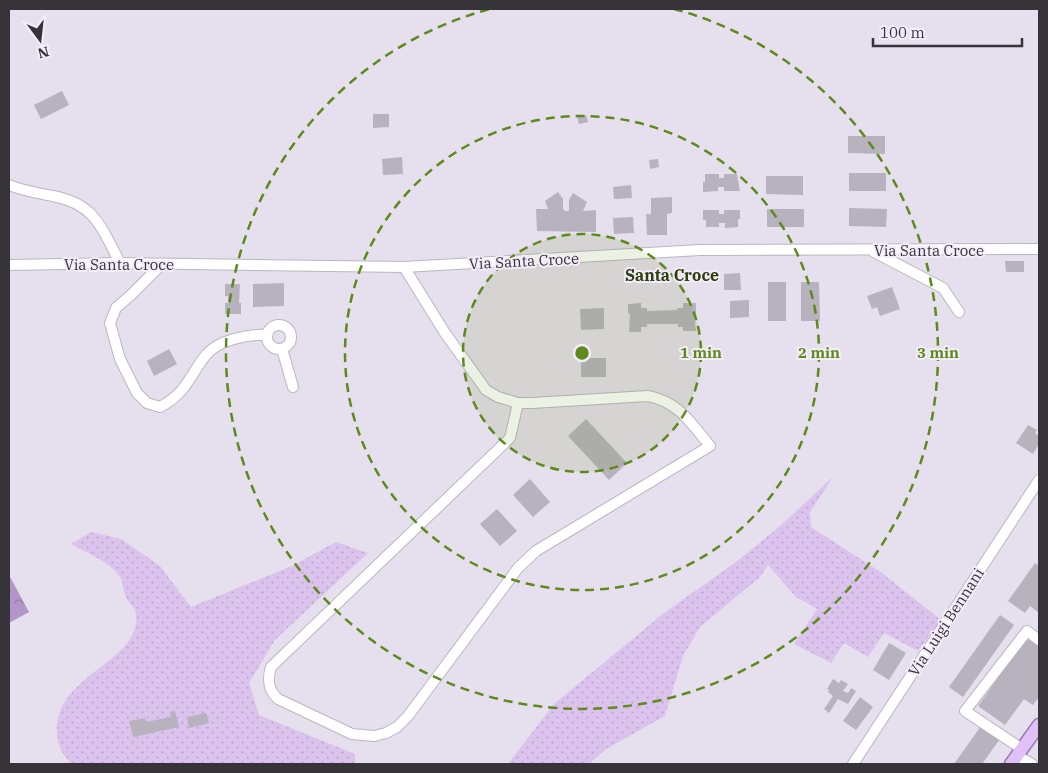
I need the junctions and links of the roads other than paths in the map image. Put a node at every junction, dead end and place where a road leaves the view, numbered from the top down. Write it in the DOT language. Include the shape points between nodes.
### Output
graph roads {
  1 [pos="9,185"];
  2 [pos="1039,249"];
  3 [pos="871,251"];
  4 [pos="120,263"];
  5 [pos="162,264"];
  6 [pos="9,266"];
  7 [pos="404,267"];
  8 [pos="422,267"];
  9 [pos="414,282"];
  10 [pos="958,312"];
  11 [pos="267,335"];
  12 [pos="282,349"];
  13 [pos="293,387"];
  14 [pos="518,403"];
  15 [pos="1039,480"];
  16 [pos="1039,640"];
  17 [pos="1039,725"];
  18 [pos="1017,756"];
  19 [pos="853,764"];
  20 [pos="1032,764"];
  1 -- 4 [label="street" via="79,204 97,219"];
  2 -- 3 [label="street, Via Santa Croce"];
  3 -- 8 [label="street, Via Santa Croce" via="700,250"];
  3 -- 10 [label="street" via="943,288"];
  4 -- 5 [label="street, Via Santa Croce"];
  4 -- 6 [label="street, Via Santa Croce"];
  5 -- 7 [label="street, Via Santa Croce"];
  5 -- 11 [label="street" via="116,308 110,323 120,358 137,393 146,403 160,407 170,402 186,387 207,354 226,342 253,334"];
  7 -- 8 [label="street, Via Santa Croce"];
  7 -- 9 [label="street"];
  8 -- 9 [label="street"];
  9 -- 14 [label="street" via="486,390"];
  11 -- 12 [label="street" via="270,346"];
  11 -- 12 [label="street" via="274,326 286,327 291,337 289,345"];
  12 -- 13 [label="street"];
  14 -- 14 [label="street" via="658,398 681,412 710,446 536,551 518,568 397,727 374,736 352,734 278,699 269,687 270,667 510,438"];
  15 -- 19 [label="street, Via Luigi Bennani"];
  16 -- 18 [label="street" via="1027,631 965,711"];
  17 -- 18 [label="main road"];
  18 -- 20 [label="street"];
}
